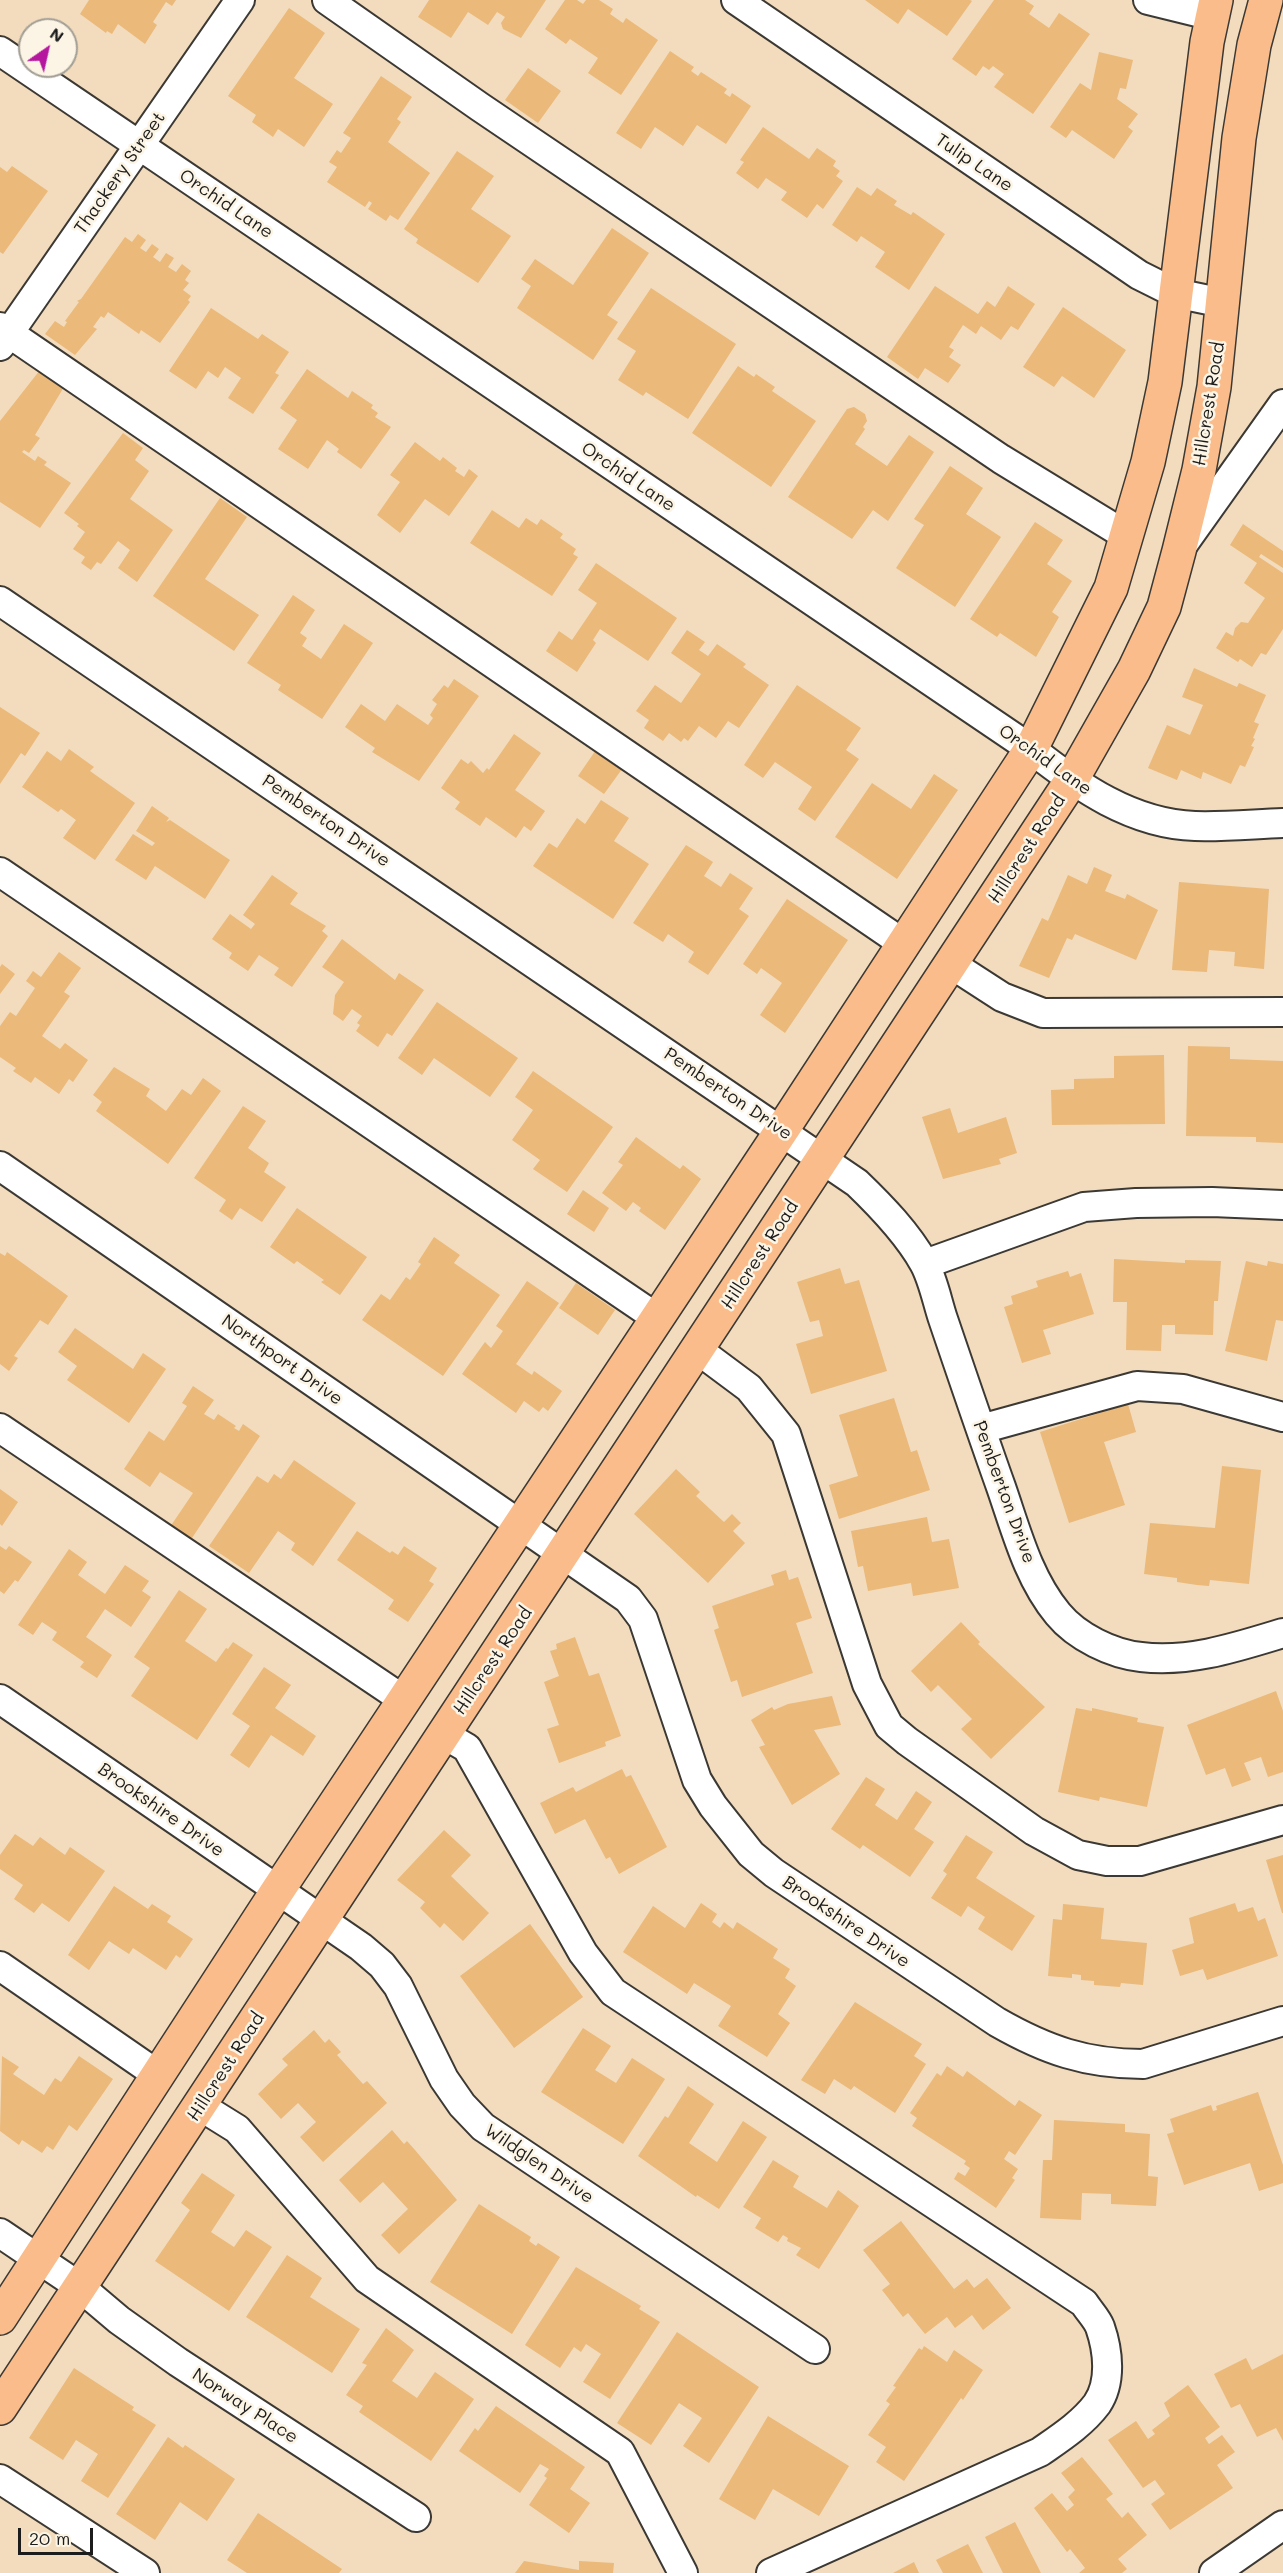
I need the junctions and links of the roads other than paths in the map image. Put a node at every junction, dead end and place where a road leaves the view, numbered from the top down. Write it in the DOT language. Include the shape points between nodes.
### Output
graph roads {
  1 [pos="240,0"];
  2 [pos="327,0"];
  3 [pos="736,0"];
  4 [pos="1148,0"];
  5 [pos="1266,0"];
  6 [pos="1215,8"];
  7 [pos="0,51"];
  8 [pos="140,146"];
  9 [pos="1175,293"];
  10 [pos="1223,303"];
  11 [pos="3,335"];
  12 [pos="1283,404"];
  13 [pos="1127,536"];
  14 [pos="1179,551"];
  15 [pos="0,601"];
  16 [pos="1031,749"];
  17 [pos="1071,781"];
  18 [pos="1283,823"];
  19 [pos="0,872"];
  20 [pos="904,944"];
  21 [pos="951,964"];
  22 [pos="1283,1012"];
  23 [pos="782,1130"];
  24 [pos="823,1158"];
  25 [pos="0,1166"];
  26 [pos="1283,1205"];
  27 [pos="925,1264"];
  28 [pos="657,1318"];
  29 [pos="698,1350"];
  30 [pos="1283,1417"];
  31 [pos="0,1428"];
  32 [pos="981,1429"];
  33 [pos="520,1524"];
  34 [pos="563,1554"];
  35 [pos="1283,1633"];
  36 [pos="0,1699"];
  37 [pos="404,1700"];
  38 [pos="443,1734"];
  39 [pos="1283,1820"];
  40 [pos="278,1890"];
  41 [pos="323,1920"];
  42 [pos="0,1966"];
  43 [pos="1283,2021"];
  44 [pos="158,2075"];
  45 [pos="200,2106"];
  46 [pos="0,2233"];
  47 [pos="38,2259"];
  48 [pos="80,2287"];
  49 [pos="0,2318"];
  50 [pos="815,2349"];
  51 [pos="0,2408"];
  52 [pos="0,2479"];
  53 [pos="416,2517"];
  54 [pos="1283,2525"];
  55 [pos="145,2573"];
  56 [pos="683,2573"];
  57 [pos="771,2573"];
  58 [pos="1214,2573"];
  1 -- 8 [label="street, Thackery Street"];
  2 -- 13 [label="street" via="991,452"];
  3 -- 9 [label="street, Tulip Lane" via="1139,275"];
  4 -- 6 [label="street"];
  5 -- 10 [label="main road, Hillcrest Road" via="1254,45 1239,138"];
  6 -- 9 [label="main road" via="1207,42"];
  7 -- 8 [label="street, Orchid Lane"];
  8 -- 11 [label="street, Thackery Street"];
  8 -- 16 [label="street, Orchid Lane"];
  9 -- 10 [label="street, Tulip Lane"];
  9 -- 13 [label="main road" via="1165,382"];
  10 -- 14 [label="main road, Hillcrest Road" via="1214,387"];
  11 -- 20 [label="street"];
  12 -- 14 [label="street"];
  13 -- 16 [label="main road" via="1111,588"];
  14 -- 17 [label="main road, Hillcrest Road" via="1164,607 1134,670"];
  15 -- 23 [label="street, Pemberton Drive"];
  16 -- 17 [label="street, Orchid Lane"];
  16 -- 20 [label="main road"];
  17 -- 18 [label="street, Orchid Lane" via="1112,804 1156,820 1194,826"];
  17 -- 21 [label="main road, Hillcrest Road"];
  19 -- 28 [label="street"];
  20 -- 23 [label="main road"];
  21 -- 22 [label="street" via="1002,996 1043,1013"];
  21 -- 24 [label="main road, Hillcrest Road"];
  23 -- 24 [label="street, Pemberton Drive"];
  23 -- 28 [label="main road"];
  24 -- 27 [label="street, Pemberton Drive" via="857,1183 887,1213"];
  24 -- 29 [label="main road, Hillcrest Road"];
  25 -- 33 [label="street, Northport Drive"];
  26 -- 27 [label="street" via="1212,1202 1084,1207"];
  27 -- 32 [label="street, Pemberton Drive"];
  28 -- 33 [label="main road"];
  29 -- 34 [label="main road, Hillcrest Road"];
  29 -- 39 [label="street" via="749,1388 786,1434 867,1684 889,1726 907,1741 1034,1831 1078,1855 1107,1861 1140,1861"];
  30 -- 32 [label="street" via="1183,1389 1137,1386"];
  31 -- 37 [label="street"];
  32 -- 35 [label="street, Pemberton Drive" via="1037,1583 1059,1617 1097,1644 1141,1657 1167,1658 1234,1648"];
  33 -- 34 [label="street, Northport Drive"];
  33 -- 37 [label="main road"];
  34 -- 38 [label="main road, Hillcrest Road"];
  34 -- 43 [label="street, Brookshire Drive" via="628,1599 643,1619 697,1780 751,1854 997,2022 1022,2037 1071,2055 1101,2063 1143,2064"];
  36 -- 40 [label="street, Brookshire Drive"];
  37 -- 40 [label="main road"];
  38 -- 41 [label="main road, Hillcrest Road"];
  38 -- 57 [label="street" via="467,1748 583,1953 613,1992 1084,2303 1099,2325 1108,2377 1098,2403 1072,2430 1040,2452"];
  40 -- 41 [label="street, Brookshire Drive"];
  40 -- 44 [label="main road"];
  41 -- 45 [label="main road, Hillcrest Road"];
  41 -- 50 [label="street, Wildglen Drive" via="382,1965 398,1986 444,2079 483,2127"];
  42 -- 44 [label="street"];
  44 -- 47 [label="main road"];
  45 -- 48 [label="main road, Hillcrest Road"];
  45 -- 56 [label="street" via="237,2129 367,2279 620,2452"];
  46 -- 47 [label="street, Norway Place"];
  47 -- 48 [label="street, Norway Place"];
  47 -- 49 [label="main road"];
  48 -- 51 [label="main road, Hillcrest Road"];
  48 -- 53 [label="street, Norway Place" via="178,2362"];
  52 -- 55 [label="street"];
  54 -- 58 [label="street"];
}
